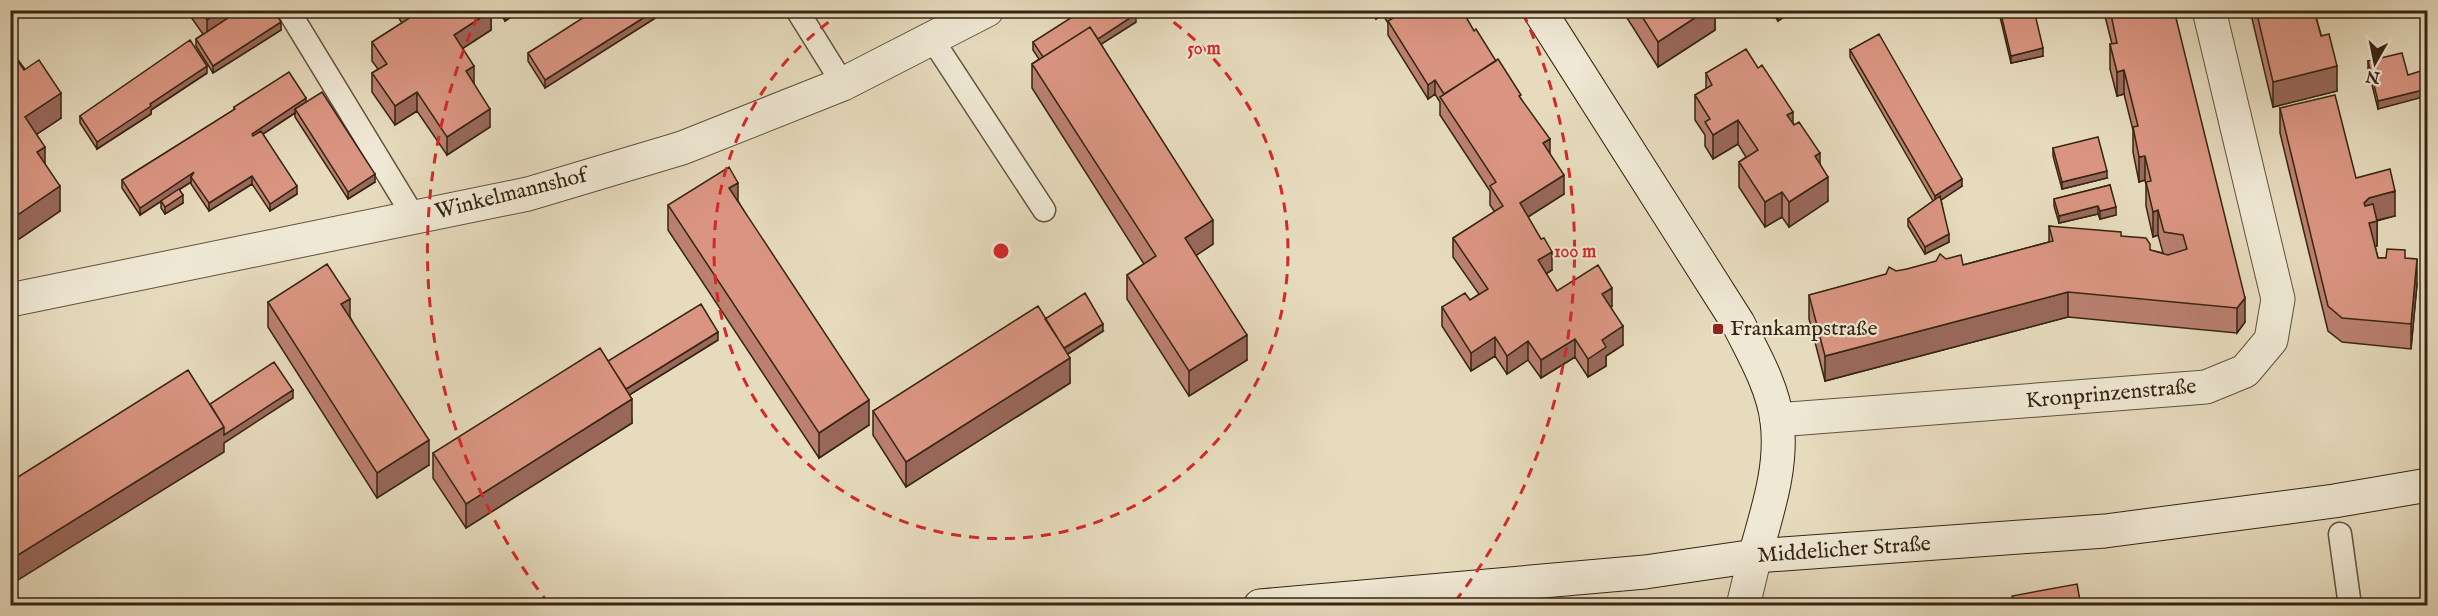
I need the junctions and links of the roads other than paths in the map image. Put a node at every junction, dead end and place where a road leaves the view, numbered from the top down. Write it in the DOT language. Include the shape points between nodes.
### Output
graph roads {
  1 [pos="288,10"];
  2 [pos="797,10"];
  3 [pos="987,10"];
  4 [pos="1539,10"];
  5 [pos="2209,10"];
  6 [pos="932,39"];
  7 [pos="843,84"];
  8 [pos="1044,210"];
  9 [pos="414,217"];
  10 [pos="10,300"];
  11 [pos="1777,420"];
  12 [pos="2427,485"];
  13 [pos="2340,534"];
  14 [pos="1755,556"];
  15 [pos="1260,606"];
  16 [pos="1743,606"];
  17 [pos="2350,606"];
  1 -- 9 [label="lane"];
  2 -- 7 [label="lane"];
  3 -- 6 [label="street, Winkelmannshof"];
  4 -- 11 [label="street" via="1738,323 1760,369"];
  5 -- 11 [label="street, Kronprinzenstraße" via="2278,298 2271,340 2246,371 2206,387"];
  6 -- 7 [label="street, Winkelmannshof"];
  6 -- 8 [label="lane"];
  7 -- 9 [label="street, Winkelmannshof" via="682,148 528,194"];
  9 -- 10 [label="street, Winkelmannshof"];
  11 -- 14 [label="street" via="1775,482"];
  12 -- 14 [label="street, Middelicher Straße" via="2105,531"];
  13 -- 17 [label="lane"];
  14 -- 15 [label="street, Middelicher Straße" via="1645,572"];
  14 -- 16 [label="street"];
}
